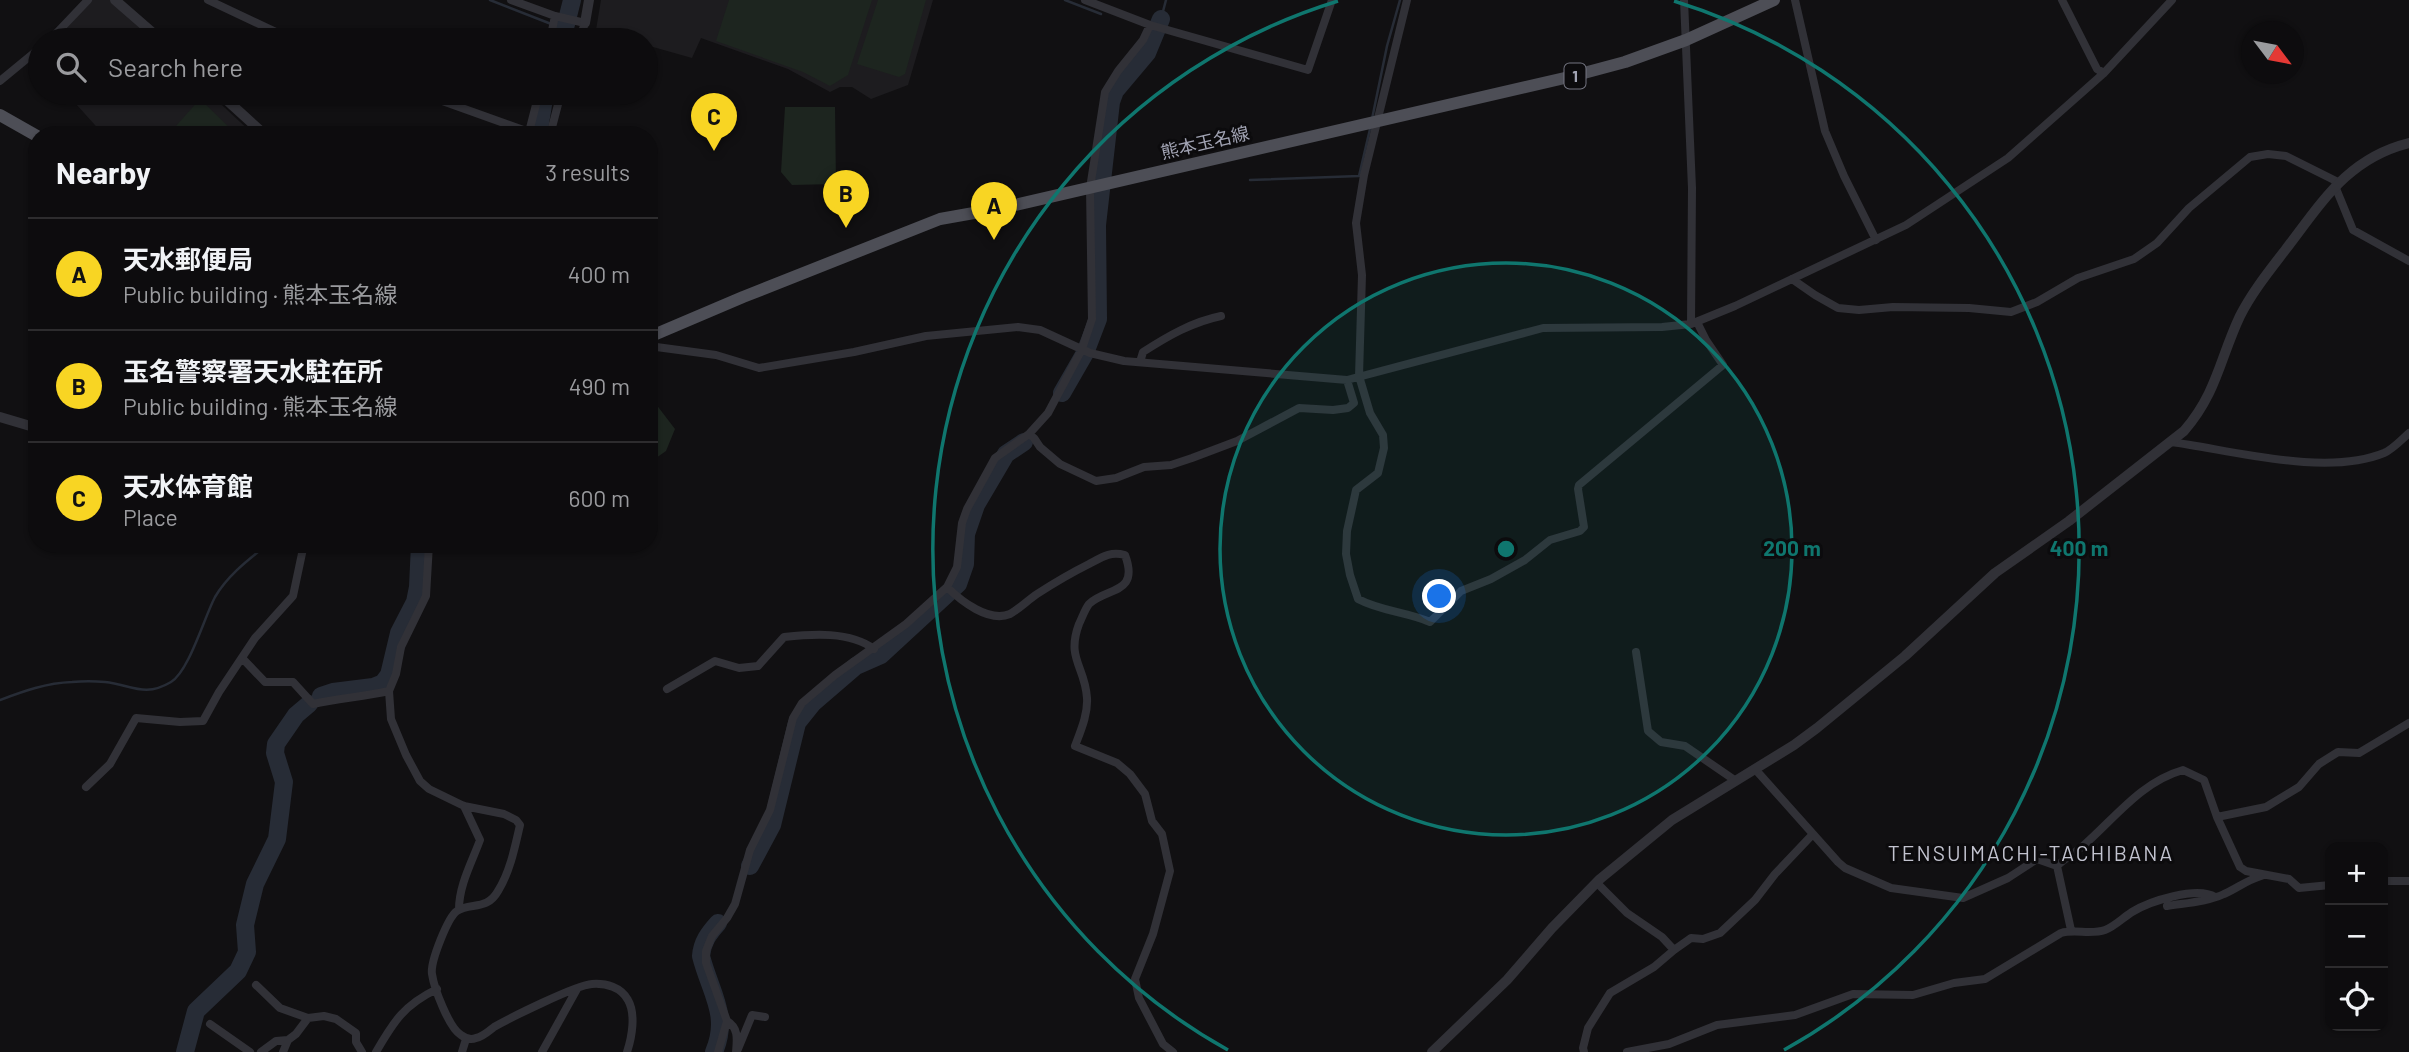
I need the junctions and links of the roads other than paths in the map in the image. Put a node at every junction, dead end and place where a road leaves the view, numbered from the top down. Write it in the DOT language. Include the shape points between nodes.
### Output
graph roads {
  1 [pos="88,0"];
  2 [pos="115,0"];
  3 [pos="208,0"];
  4 [pos="511,0"];
  5 [pos="589,0"];
  6 [pos="1085,0"];
  7 [pos="1332,0"];
  8 [pos="1407,0"];
  9 [pos="1684,0"];
  10 [pos="1774,0"];
  11 [pos="1795,0"];
  12 [pos="2062,0"];
  13 [pos="2172,0"];
  14 [pos="556,17"];
  15 [pos="581,22"];
  16 [pos="1152,25"];
  17 [pos="61,28"];
  18 [pos="147,28"];
  19 [pos="268,28"];
  20 [pos="553,28"];
  21 [pos="580,28"];
  22 [pos="1686,40"];
  23 [pos="28,58"];
  24 [pos="2104,73"];
  25 [pos="0,81"];
  26 [pos="232,105"];
  27 [pos="454,105"];
  28 [pos="536,105"];
  29 [pos="558,105"];
  30 [pos="0,115"];
  31 [pos="1373,123"];
  32 [pos="255,126"];
  33 [pos="512,126"];
  34 [pos="531,126"];
  35 [pos="552,126"];
  36 [pos="28,131"];
  37 [pos="2409,143"];
  38 [pos="2337,184"];
  39 [pos="1094,187"];
  40 [pos="1876,240"];
  41 [pos="2409,261"];
  42 [pos="1792,279"];
  43 [pos="1221,316"];
  44 [pos="1694,323"];
  45 [pos="658,333"];
  46 [pos="658,347"];
  47 [pos="1085,351"];
  48 [pos="1140,362"];
  49 [pos="1359,376"];
  50 [pos="1347,380"];
  51 [pos="0,416"];
  52 [pos="28,425"];
  53 [pos="2409,433"];
  54 [pos="1030,435"];
  55 [pos="2171,442"];
  56 [pos="302,553"];
  57 [pos="428,553"];
  58 [pos="948,588"];
  59 [pos="874,649"];
  60 [pos="1636,652"];
  61 [pos="243,659"];
  62 [pos="667,690"];
  63 [pos="389,691"];
  64 [pos="2409,723"];
  65 [pos="1755,769"];
  66 [pos="1736,781"];
  67 [pos="86,787"];
  68 [pos="464,806"];
  69 [pos="2217,817"];
  70 [pos="1813,834"];
  71 [pos="2057,866"];
  72 [pos="2264,876"];
  73 [pos="2388,881"];
  74 [pos="2409,881"];
  75 [pos="1597,883"];
  76 [pos="2325,885"];
  77 [pos="2215,897"];
  78 [pos="2167,906"];
  79 [pos="458,909"];
  80 [pos="2071,930"];
  81 [pos="1674,950"];
  82 [pos="256,985"];
  83 [pos="437,989"];
  84 [pos="577,989"];
  85 [pos="765,1017"];
  86 [pos="308,1018"];
  87 [pos="727,1021"];
  88 [pos="210,1024"];
  89 [pos="466,1038"];
  90 [pos="288,1040"];
  91 [pos="250,1052"];
  92 [pos="261,1052"];
  93 [pos="283,1052"];
  94 [pos="362,1052"];
  95 [pos="376,1052"];
  96 [pos="462,1052"];
  97 [pos="542,1052"];
  98 [pos="627,1052"];
  99 [pos="718,1052"];
  100 [pos="737,1052"];
  101 [pos="1173,1052"];
  102 [pos="1432,1052"];
  103 [pos="1584,1052"];
  104 [pos="1627,1052"];
  1 -- 17 [label="street"];
  2 -- 18 [label="street"];
  3 -- 19 [label="street"];
  4 -- 14 [label="street"];
  5 -- 15 [label="street"];
  6 -- 16 [label="street"];
  7 -- 16 [label="street" via="1308,70"];
  8 -- 31 [label="street"];
  9 -- 22 [label="street"];
  10 -- 22 [label="main road, 熊本玉名線 / 1"];
  11 -- 40 [label="street" via="1825,131"];
  12 -- 24 [label="street"];
  13 -- 24 [label="street"];
  14 -- 15 [label="street"];
  14 -- 20 [label="street"];
  15 -- 21 [label="street"];
  16 -- 39 [label="street" via="1105,92"];
  22 -- 31 [label="main road, 熊本玉名線 / 1" via="1569,77"];
  22 -- 44 [label="street"];
  23 -- 25 [label="street"];
  24 -- 40 [label="street" via="2008,158"];
  26 -- 32 [label="street"];
  27 -- 33 [label="street"];
  28 -- 34 [label="street"];
  29 -- 35 [label="street"];
  30 -- 36 [label="main road"];
  31 -- 39 [label="main road, 熊本玉名線 / 1"];
  31 -- 49 [label="street" via="1356,223 1362,275"];
  37 -- 38 [label="street" via="2383,150"];
  38 -- 41 [label="street" via="2353,230"];
  38 -- 42 [label="street" via="2286,156 2250,157 2141,254 2078,278 2011,312 1838,308"];
  38 -- 55 [label="street" via="2241,313 2210,396"];
  39 -- 45 [label="main road, 熊本玉名線 / 1" via="940,219"];
  39 -- 47 [label="street" via="1092,319"];
  40 -- 42 [label="street"];
  42 -- 44 [label="street"];
  43 -- 48 [label="street" via="1174,333 1143,352"];
  44 -- 49 [label="street" via="1543,328"];
  44 -- 49 [label="street" via="1723,365 1579,485 1584,527 1549,540 1525,561 1461,591 1430,622 1358,599 1350,575 1346,531 1352,502 1356,490 1378,473 1384,448"];
  46 -- 47 [label="street" via="716,355 759,368 926,336 1018,327 1040,330"];
  47 -- 48 [label="street"];
  47 -- 54 [label="street"];
  48 -- 50 [label="street"];
  49 -- 50 [label="street"];
  50 -- 54 [label="street" via="1354,403 1348,408 1298,408 1237,441 1171,465 1144,467 1116,478 1096,481 1071,470"];
  51 -- 52 [label="street"];
  53 -- 55 [label="street" via="2387,452 2338,461 2287,461"];
  54 -- 58 [label="street" via="995,458 967,509 957,567"];
  55 -- 65 [label="street" via="1995,573 1888,670 1794,745"];
  56 -- 61 [label="street" via="293,596 255,638"];
  57 -- 63 [label="street" via="426,596 401,647"];
  58 -- 59 [label="street"];
  58 -- 101 [label="street" via="978,611 1008,615 1064,576 1115,552 1125,555 1130,568 1126,580 1116,592 1089,604 1073,641 1087,697 1075,746 1117,763 1130,774 1145,794 1152,821 1165,842 1170,871 1135,979 1139,998 1163,1044"];
  59 -- 62 [label="street" via="835,636 784,637 758,666 739,668 715,661"];
  59 -- 87 [label="street" via="835,675 793,718 770,810 750,850 735,904 705,951"];
  60 -- 66 [label="street" via="1648,731 1661,742 1685,746"];
  61 -- 63 [label="street" via="265,682 293,682 313,704"];
  61 -- 67 [label="street" via="203,721 136,718 110,764"];
  63 -- 68 [label="street" via="391,719 420,781"];
  64 -- 69 [label="street" via="2359,753 2338,752 2266,807"];
  65 -- 66 [label="street"];
  65 -- 70 [label="street"];
  66 -- 75 [label="street" via="1672,820"];
  68 -- 79 [label="street" via="480,840"];
  68 -- 79 [label="street" via="504,814 520,825 499,891 490,901"];
  69 -- 71 [label="street" via="2204,780 2183,770 2165,775"];
  69 -- 72 [label="street" via="2240,867"];
  70 -- 71 [label="street" via="1845,868 1891,888 1963,898 2038,859"];
  70 -- 81 [label="street" via="1720,933 1691,939"];
  71 -- 80 [label="street"];
  72 -- 76 [label="street" via="2289,879 2299,888"];
  72 -- 77 [label="street"];
  73 -- 74 [label="street"];
  75 -- 81 [label="street"];
  75 -- 102 [label="street"];
  77 -- 78 [label="street"];
  77 -- 80 [label="street" via="2204,892 2148,903 2105,930"];
  79 -- 83 [label="street" via="432,960"];
  80 -- 104 [label="street" via="1985,979 1913,995 1842,996 1795,1015 1717,1025 1669,1044"];
  81 -- 103 [label="street" via="1610,993 1588,1028"];
  82 -- 86 [label="street" via="279,1008"];
  83 -- 89 [label="street" via="450,1023"];
  83 -- 95 [label="street" via="415,1000 395,1019"];
  84 -- 89 [label="street" via="477,1038"];
  84 -- 97 [label="street"];
  84 -- 98 [label="street" via="605,985 625,994 631,1005 632,1026"];
  85 -- 100 [label="street" via="752,1015"];
  86 -- 90 [label="street"];
  86 -- 94 [label="street" via="336,1019 356,1033"];
  87 -- 99 [label="street"];
  87 -- 100 [label="street" via="737,1032"];
  88 -- 91 [label="street"];
  89 -- 96 [label="street"];
  90 -- 92 [label="street" via="276,1041"];
  90 -- 93 [label="street"];
}
